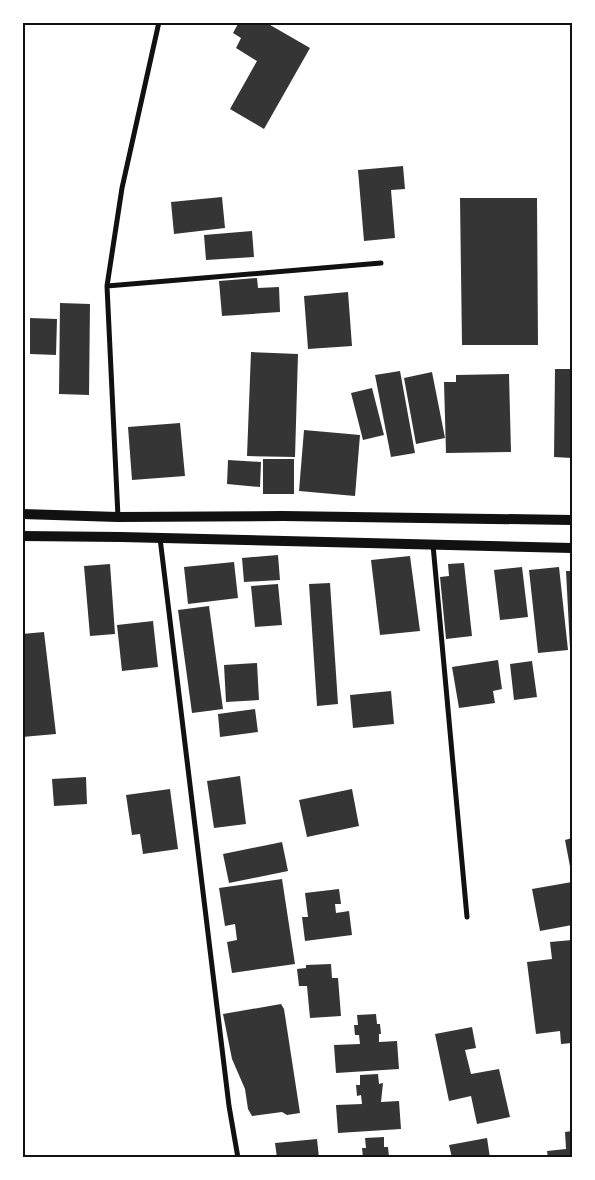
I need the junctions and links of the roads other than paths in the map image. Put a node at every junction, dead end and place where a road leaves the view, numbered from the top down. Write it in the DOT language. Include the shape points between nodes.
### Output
graph roads {
  1 [pos="159,22"];
  2 [pos="381,263"];
  3 [pos="107,286"];
  4 [pos="22,514"];
  5 [pos="118,517"];
  6 [pos="572,520"];
  7 [pos="22,536"];
  8 [pos="160,538"];
  9 [pos="434,544"];
  10 [pos="572,548"];
  11 [pos="467,917"];
  12 [pos="238,1158"];
  1 -- 3 [label="street" via="122,188"];
  2 -- 3 [label="street"];
  3 -- 5 [label="street"];
  4 -- 5 [label="main road"];
  5 -- 6 [label="main road"];
  7 -- 8 [label="main road"];
  8 -- 9 [label="main road"];
  8 -- 12 [label="street"];
  9 -- 10 [label="main road"];
  9 -- 11 [label="street"];
}
